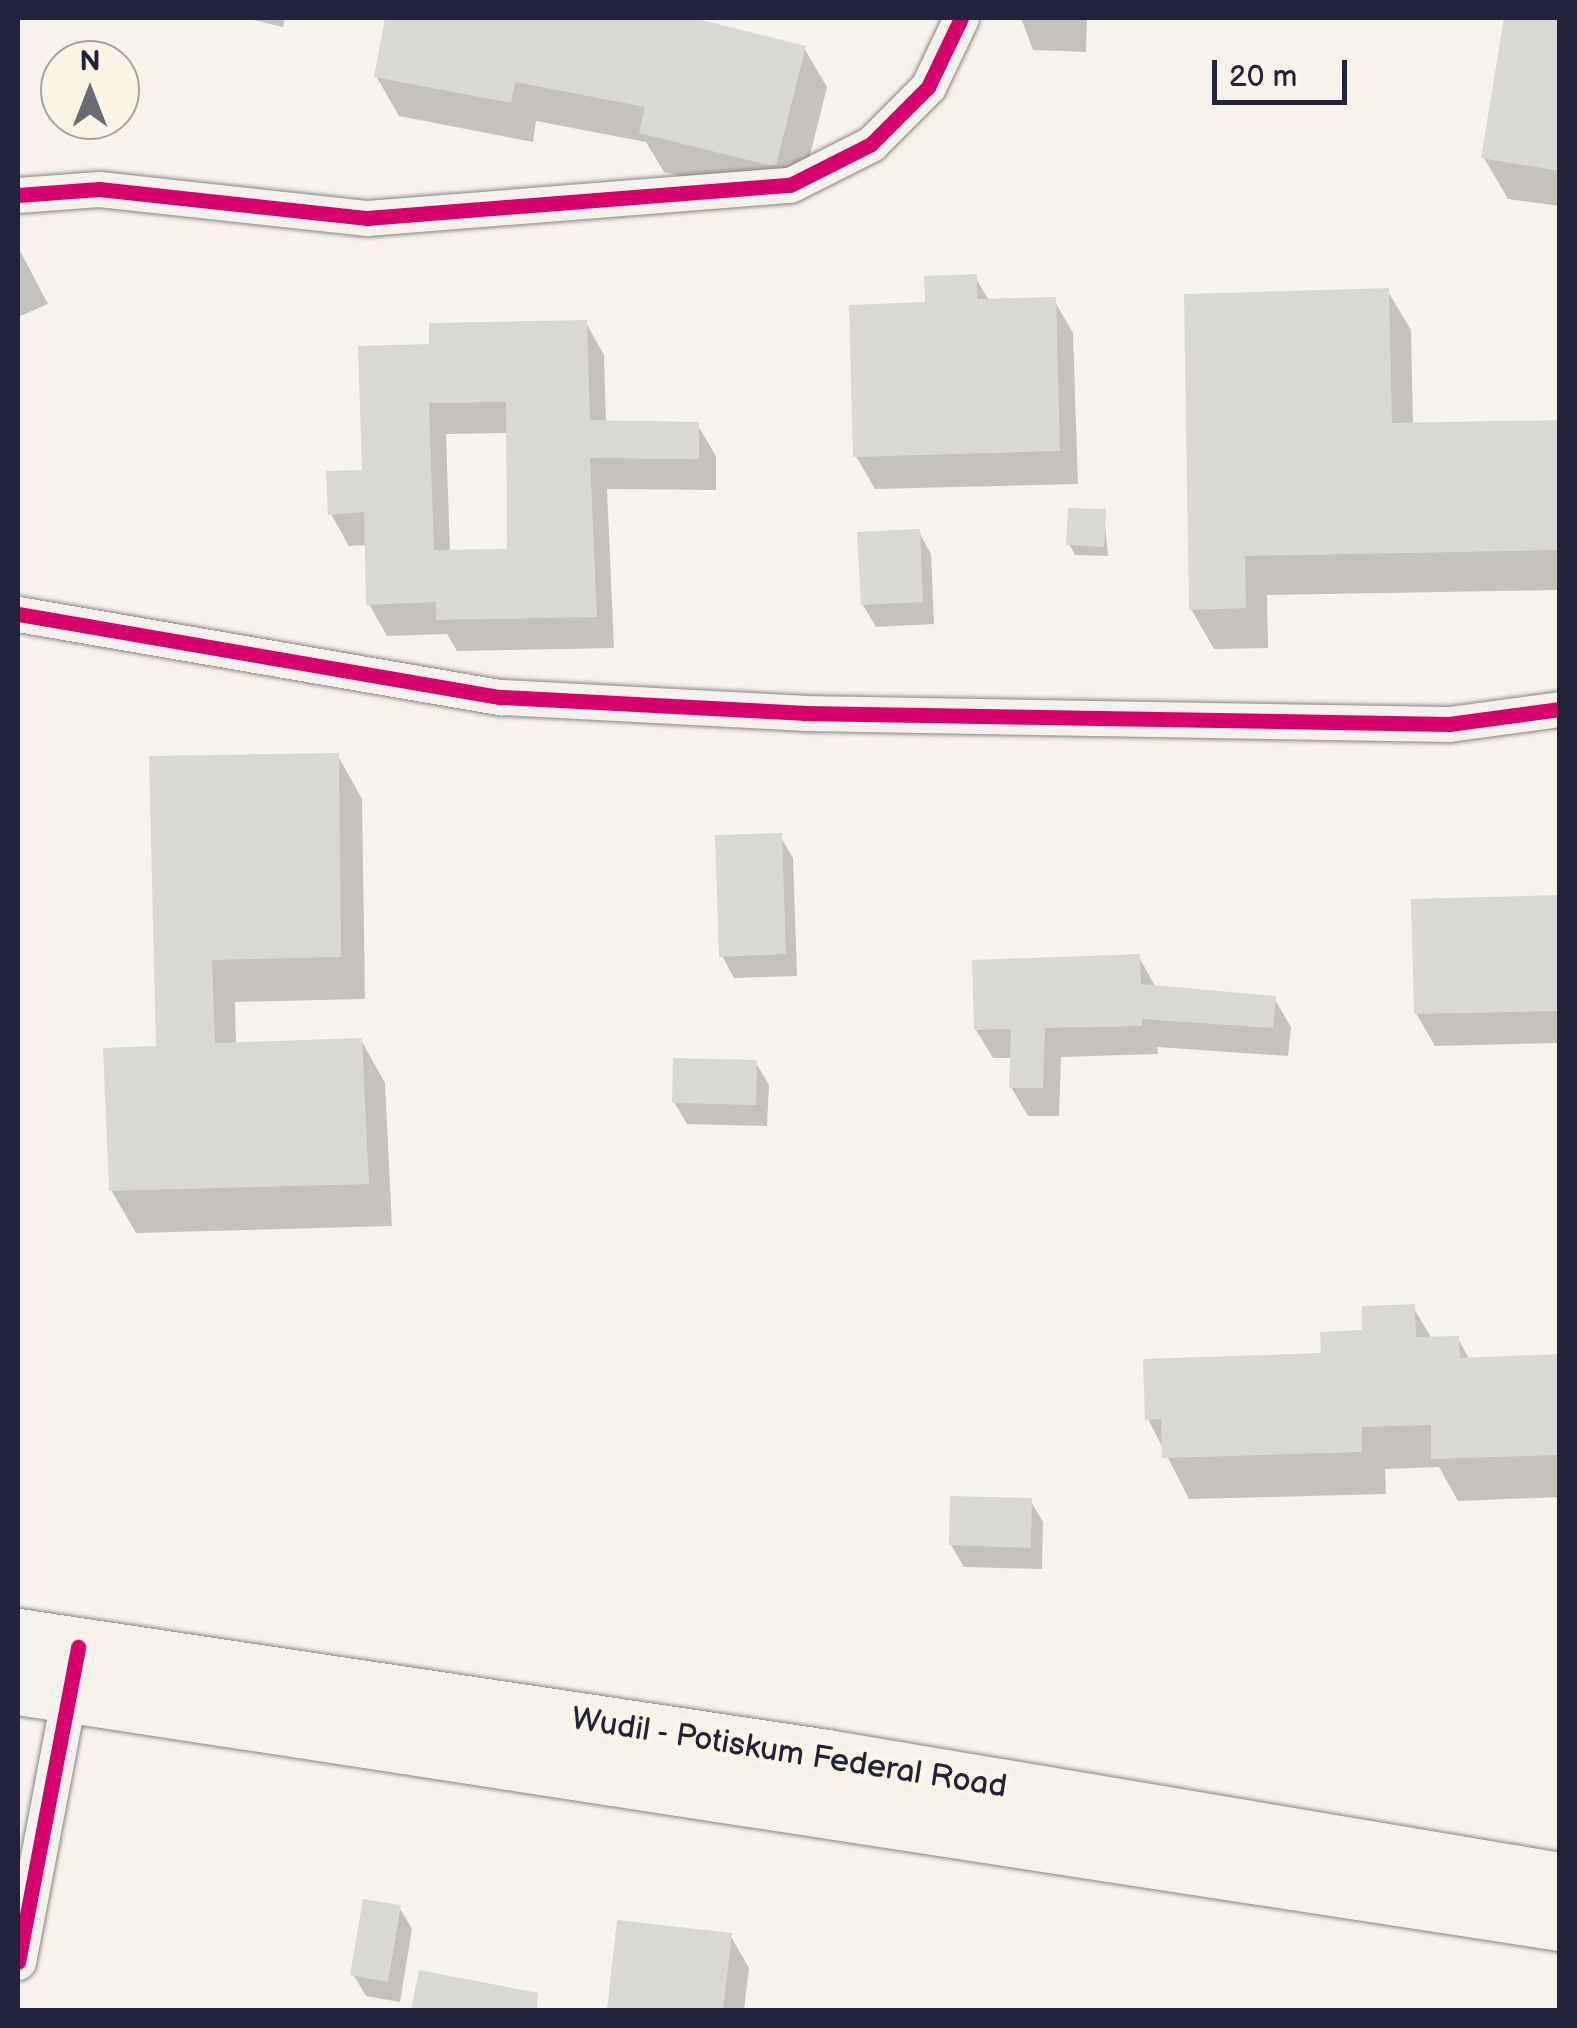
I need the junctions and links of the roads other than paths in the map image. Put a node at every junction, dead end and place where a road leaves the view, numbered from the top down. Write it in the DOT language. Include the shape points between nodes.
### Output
graph roads {
  1 [pos="962,18"];
  2 [pos="18,195"];
  3 [pos="18,614"];
  4 [pos="1560,709"];
  5 [pos="18,1636"];
  6 [pos="55,1676"];
  7 [pos="1560,1880"];
  8 [pos="1560,1923"];
  9 [pos="18,1962"];
  1 -- 2 [label="street" via="928,87 871,144 790,185 367,218 100,188"];
  3 -- 4 [label="street" via="502,697 804,712 1449,724"];
  5 -- 6 [label="main road, Wudil - Potiskum Federal Road"];
  6 -- 7 [label="main road, Wudil - Potiskum Federal Road" via="827,1758"];
  6 -- 8 [label="main road, Wudil - Potiskum Federal Road"];
  6 -- 9 [label="street"];
}
